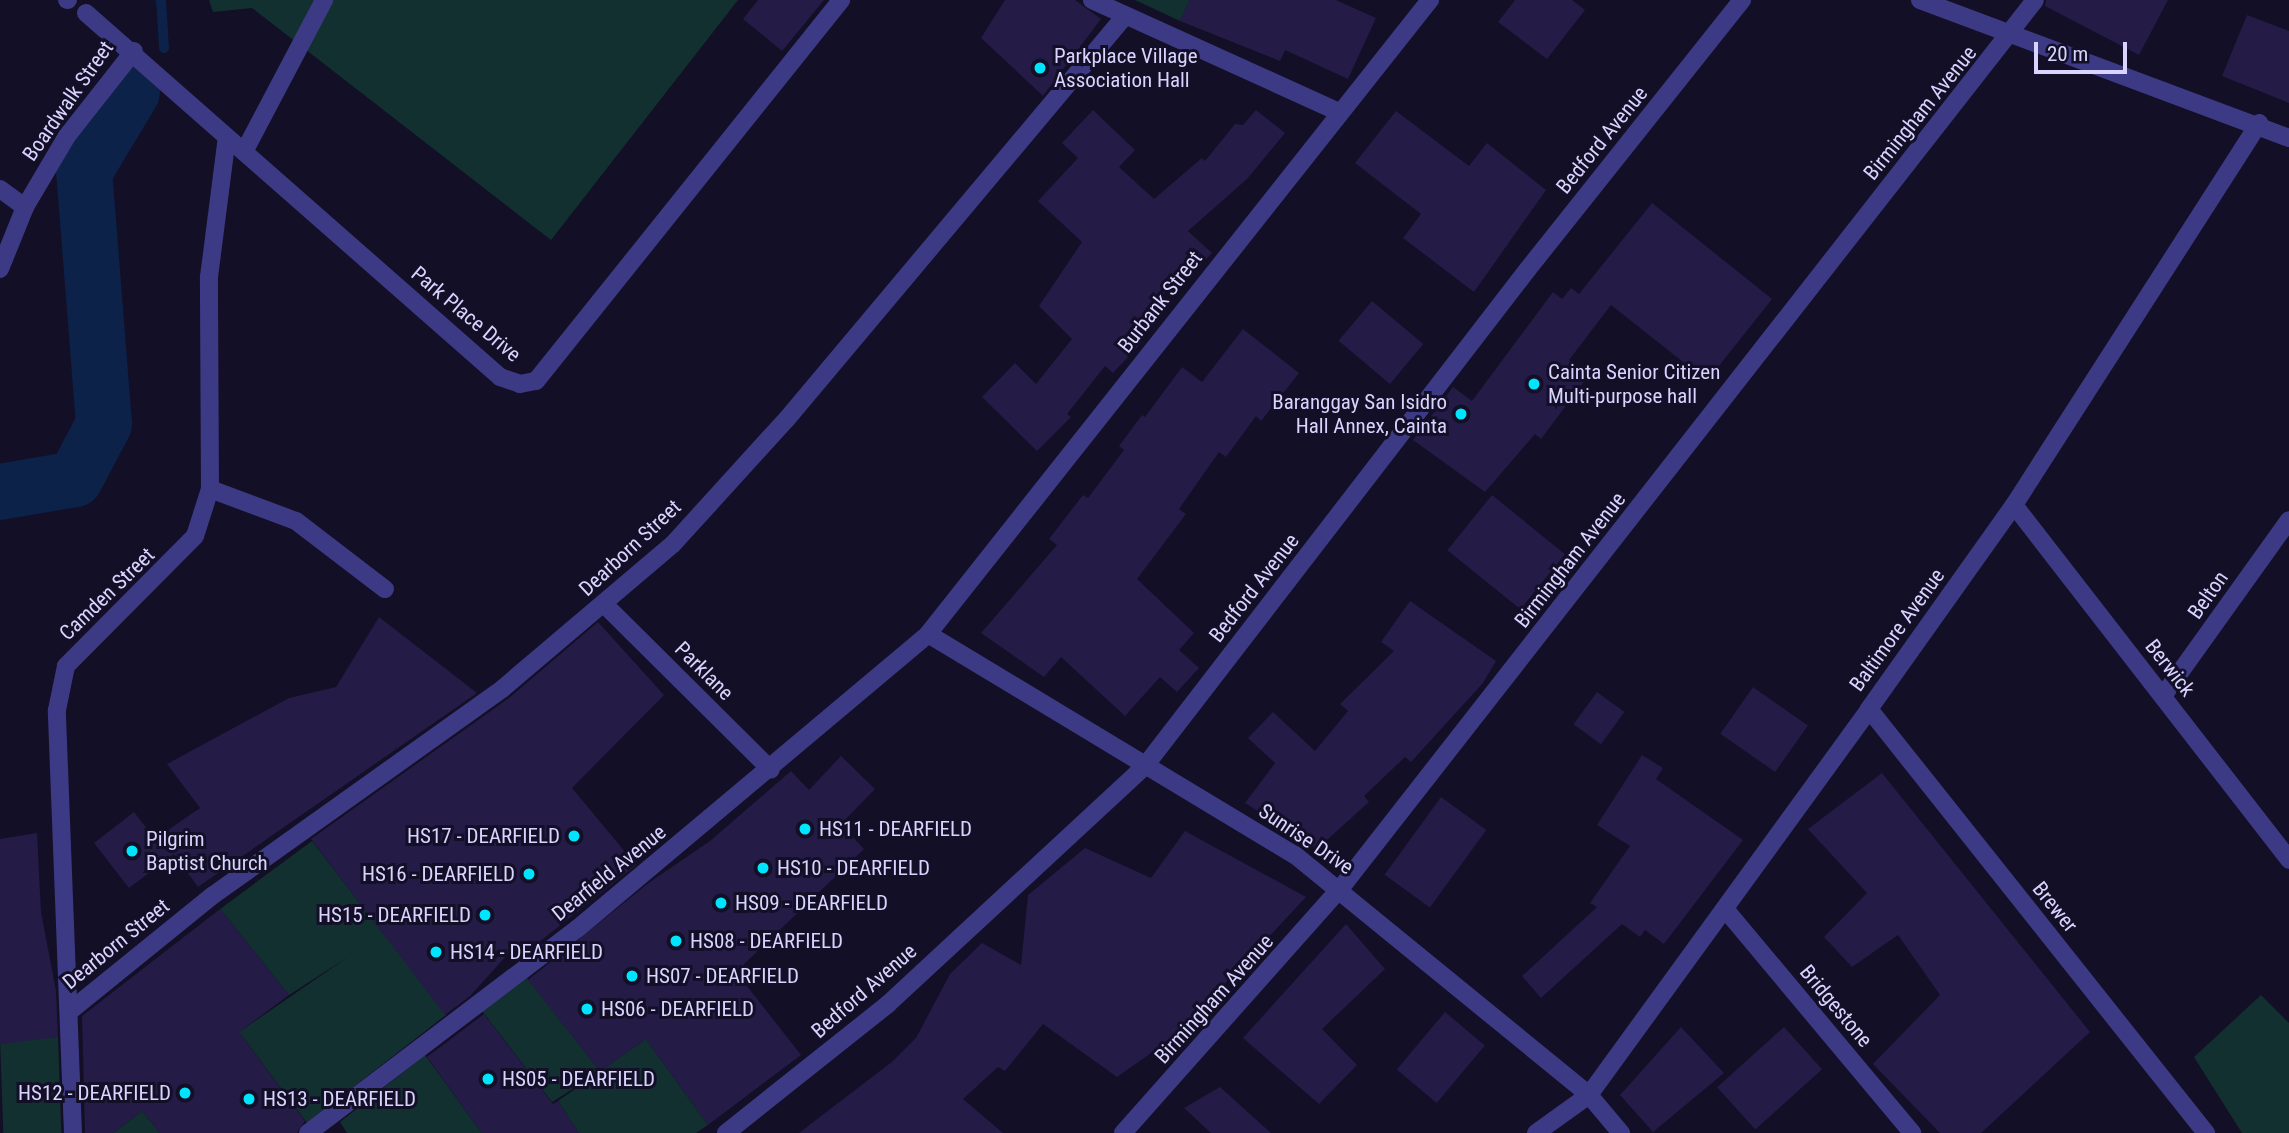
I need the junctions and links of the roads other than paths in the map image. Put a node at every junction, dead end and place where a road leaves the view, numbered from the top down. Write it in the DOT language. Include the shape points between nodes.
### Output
graph roads {
  1 [pos="324,0"];
  2 [pos="841,0"];
  3 [pos="1092,0"];
  4 [pos="1430,0"];
  5 [pos="1742,0"];
  6 [pos="1920,0"];
  7 [pos="2035,0"];
  8 [pos="86,13"];
  9 [pos="1125,16"];
  10 [pos="2011,35"];
  11 [pos="134,51"];
  12 [pos="1339,112"];
  13 [pos="2259,123"];
  14 [pos="227,137"];
  15 [pos="2289,138"];
  16 [pos="244,152"];
  17 [pos="0,189"];
  18 [pos="24,207"];
  19 [pos="0,269"];
  20 [pos="211,489"];
  21 [pos="2014,505"];
  22 [pos="2289,520"];
  23 [pos="385,589"];
  24 [pos="604,604"];
  25 [pos="928,634"];
  26 [pos="2163,696"];
  27 [pos="1869,709"];
  28 [pos="1145,766"];
  29 [pos="771,770"];
  30 [pos="2289,860"];
  31 [pos="1340,889"];
  32 [pos="1725,909"];
  33 [pos="70,1011"];
  34 [pos="1589,1095"];
  35 [pos="73,1133"];
  36 [pos="308,1133"];
  37 [pos="726,1133"];
  38 [pos="1123,1133"];
  39 [pos="1536,1133"];
  40 [pos="1621,1133"];
  41 [pos="1912,1133"];
  42 [pos="2206,1133"];
  1 -- 16 [label="street"];
  2 -- 16 [label="street, Park Place Drive" via="536,381 520,384 500,377"];
  3 -- 9 [label="street"];
  4 -- 12 [label="street, Burbank Street"];
  5 -- 28 [label="street, Bedford Avenue"];
  6 -- 10 [label="street"];
  7 -- 10 [label="street, Birmingham Avenue"];
  8 -- 11 [label="street, Boardwalk Street"];
  9 -- 12 [label="street"];
  9 -- 24 [label="street, Dearborn Street" via="786,420 673,544"];
  10 -- 13 [label="street"];
  10 -- 31 [label="street, Birmingham Avenue"];
  11 -- 14 [label="street, Park Place Drive"];
  11 -- 18 [label="street, Boardwalk Street" via="67,136"];
  12 -- 25 [label="street, Burbank Street"];
  13 -- 15 [label="street"];
  13 -- 21 [label="street, Baltimore Avenue"];
  14 -- 16 [label="street, Park Place Drive"];
  14 -- 20 [label="street, Camden Street" via="209,277"];
  17 -- 18 [label="street"];
  18 -- 19 [label="street, Boardwalk Street"];
  20 -- 23 [label="street" via="296,521"];
  20 -- 33 [label="street, Camden Street" via="195,536 66,666 57,710"];
  21 -- 26 [label="street, Berwick"];
  21 -- 27 [label="street, Baltimore Avenue"];
  22 -- 26 [label="street, Belton"];
  24 -- 29 [label="street, Parklane"];
  24 -- 33 [label="street, Dearborn Street" via="502,688 212,896"];
  25 -- 28 [label="street, Sunrise Drive"];
  25 -- 29 [label="street, Dearfield Avenue"];
  26 -- 30 [label="street, Berwick"];
  27 -- 32 [label="street, Baltimore Avenue"];
  27 -- 42 [label="street, Brewer"];
  28 -- 31 [label="street, Sunrise Drive" via="1294,855"];
  28 -- 37 [label="street, Bedford Avenue" via="888,1004"];
  29 -- 36 [label="street, Dearfield Avenue" via="577,929"];
  31 -- 34 [label="street, Sunrise Drive"];
  31 -- 38 [label="street, Birmingham Avenue"];
  32 -- 34 [label="street, Baltimore Avenue"];
  32 -- 41 [label="street, Bridgestone"];
  33 -- 35 [label="street, Camden Street"];
  34 -- 39 [label="street, Baltimore Avenue"];
  34 -- 40 [label="street, Sunrise Drive"];
}
